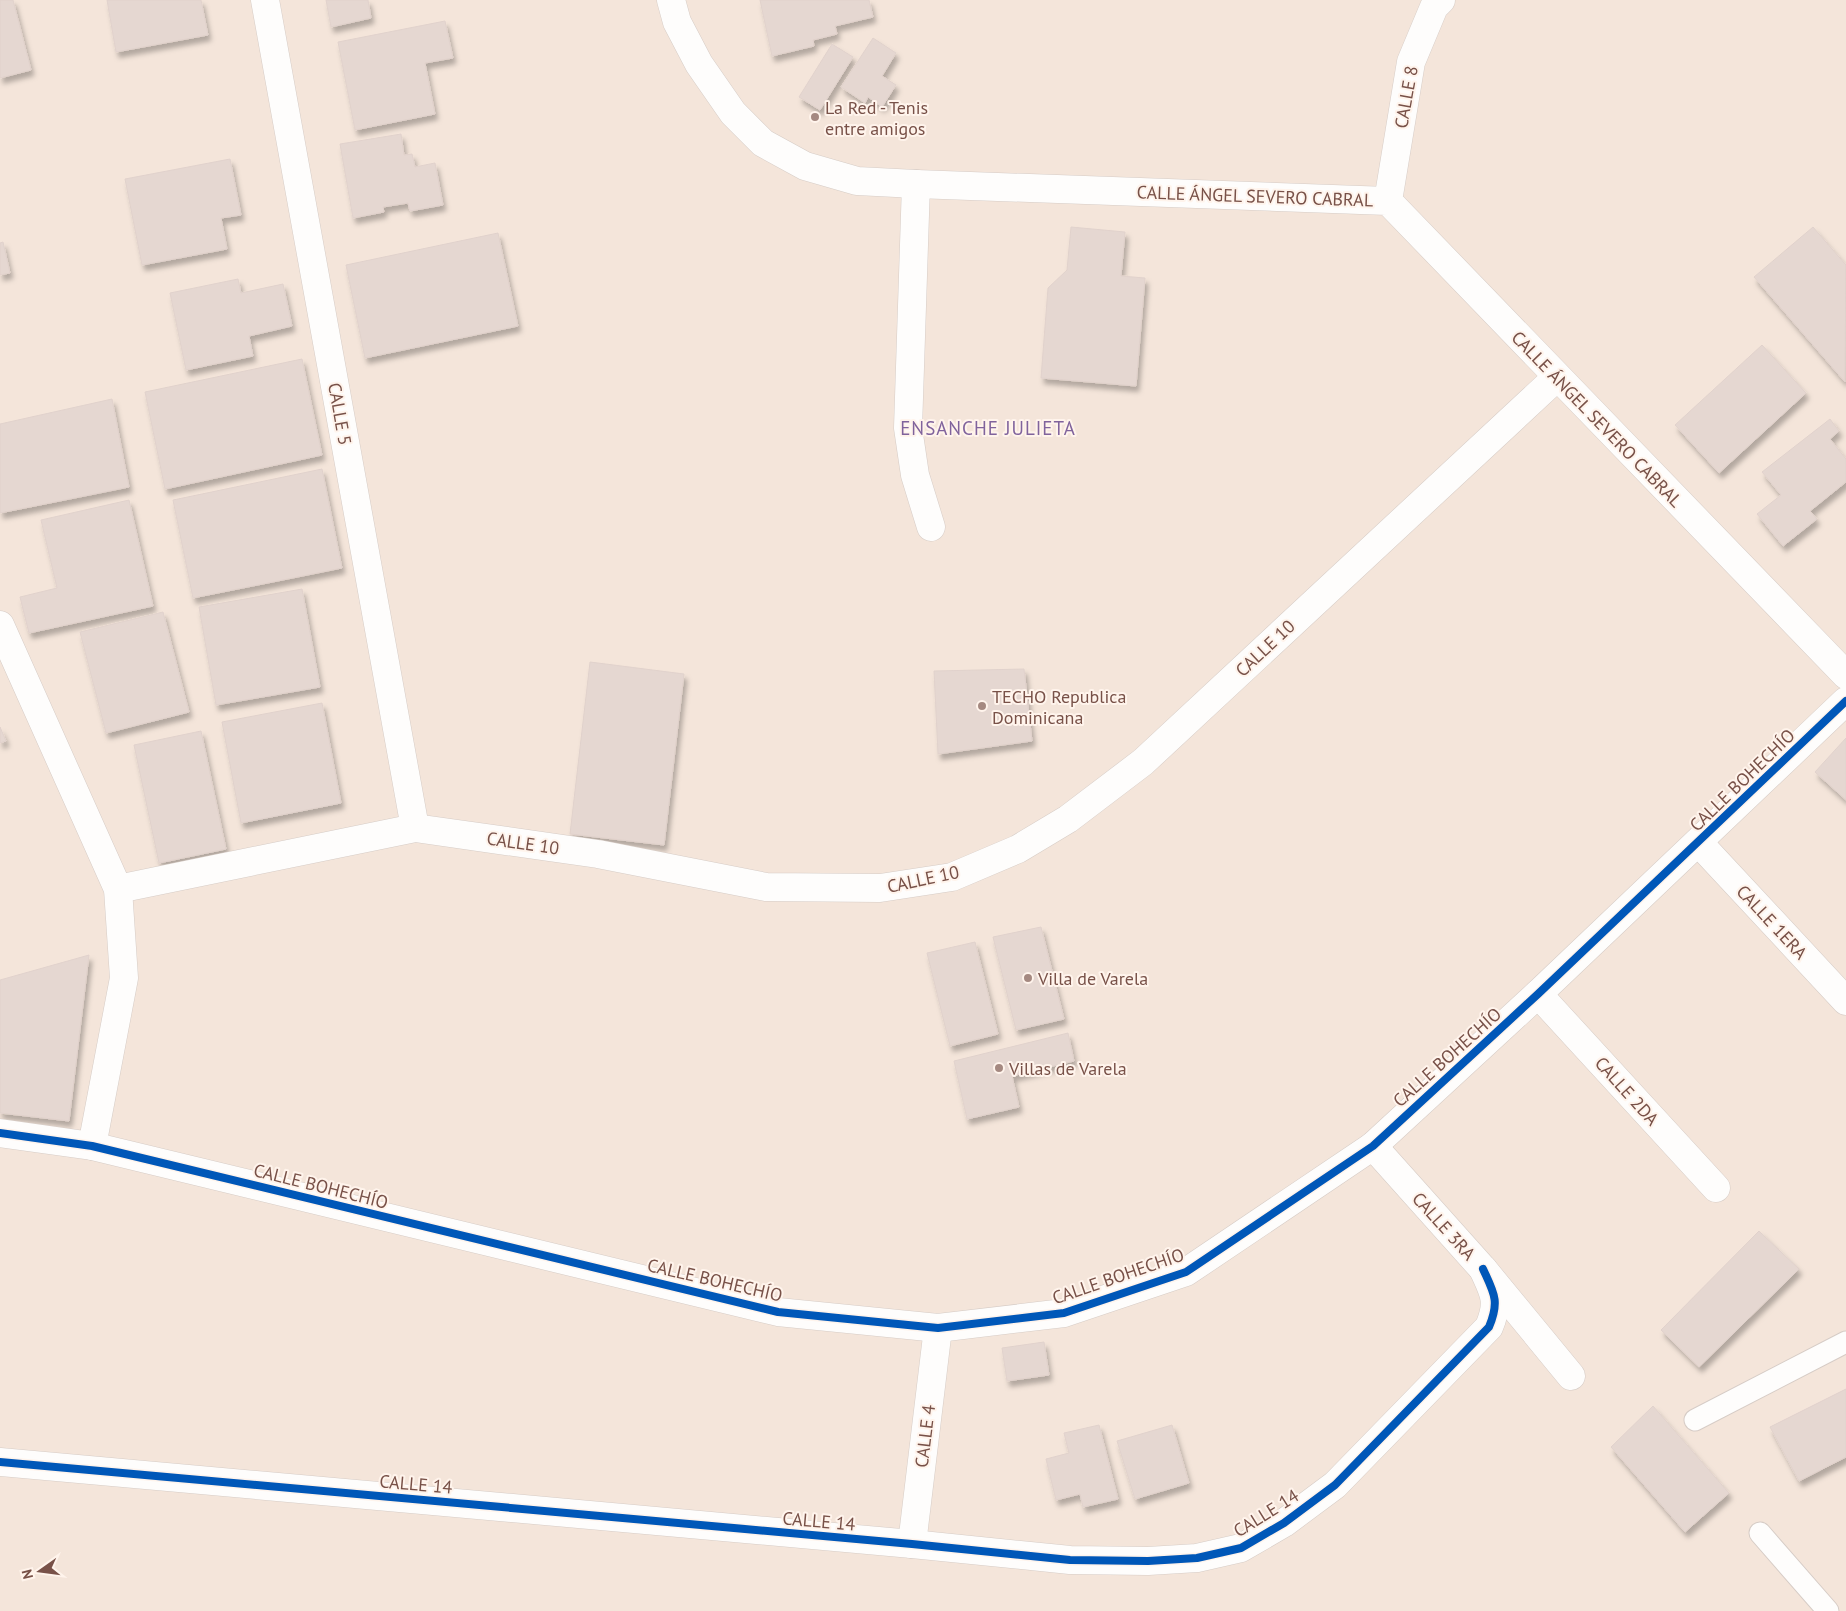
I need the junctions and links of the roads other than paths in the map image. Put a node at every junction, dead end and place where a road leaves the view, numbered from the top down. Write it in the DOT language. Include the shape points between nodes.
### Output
graph roads {
  1 [pos="265,0"];
  2 [pos="671,0"];
  3 [pos="1441,0"];
  4 [pos="916,184"];
  5 [pos="1388,201"];
  6 [pos="1557,377"];
  7 [pos="931,527"];
  8 [pos="0,625"];
  9 [pos="1846,675"];
  10 [pos="1846,701"];
  11 [pos="416,828"];
  12 [pos="1699,843"];
  13 [pos="118,889"];
  14 [pos="1538,994"];
  15 [pos="1846,1000"];
  16 [pos="0,1133"];
  17 [pos="92,1146"];
  18 [pos="1373,1146"];
  19 [pos="1716,1188"];
  20 [pos="1483,1269"];
  21 [pos="938,1328"];
  22 [pos="1846,1342"];
  23 [pos="1571,1376"];
  24 [pos="1695,1420"];
  25 [pos="0,1462"];
  26 [pos="1760,1534"];
  27 [pos="912,1544"];
  28 [pos="1828,1611"];
  1 -- 11 [label="street, CALLE 5"];
  2 -- 4 [label="street, CALLE ÁNGEL SEVERO CABRAL" via="677,22 699,64 734,113 762,143 805,166 857,181"];
  3 -- 5 [label="street, CALLE 8" via="1434,7 1412,62"];
  4 -- 5 [label="street, CALLE ÁNGEL SEVERO CABRAL"];
  4 -- 7 [label="street" via="908,428 915,475"];
  5 -- 6 [label="street, CALLE ÁNGEL SEVERO CABRAL"];
  6 -- 9 [label="street, CALLE ÁNGEL SEVERO CABRAL"];
  6 -- 11 [label="street, CALLE 10" via="1142,762 1060,824 1018,849 952,877 880,888 766,888 598,854"];
  8 -- 13 [label="street"];
  10 -- 12 [label="street, CALLE BOHECHÍO"];
  11 -- 13 [label="street, CALLE 10"];
  12 -- 14 [label="street, CALLE BOHECHÍO"];
  12 -- 15 [label="street, CALLE 1ERA"];
  13 -- 17 [label="street" via="124,978"];
  14 -- 18 [label="street, CALLE BOHECHÍO"];
  14 -- 19 [label="street, CALLE 2DA"];
  16 -- 17 [label="street, CALLE BOHECHÍO"];
  17 -- 21 [label="street, CALLE BOHECHÍO" via="778,1312"];
  18 -- 20 [label="street, CALLE 3RA"];
  18 -- 21 [label="street, CALLE BOHECHÍO" via="1186,1272 1064,1313"];
  20 -- 23 [label="street, CALLE 3RA"];
  20 -- 27 [label="street, CALLE 14" via="1494,1293 1495,1312 1489,1327 1335,1485 1284,1523 1241,1548 1197,1558 1148,1561 1070,1560"];
  21 -- 27 [label="street, CALLE 4"];
  22 -- 24 [label="lane"];
  25 -- 27 [label="street, CALLE 14"];
  26 -- 28 [label="lane"];
}
